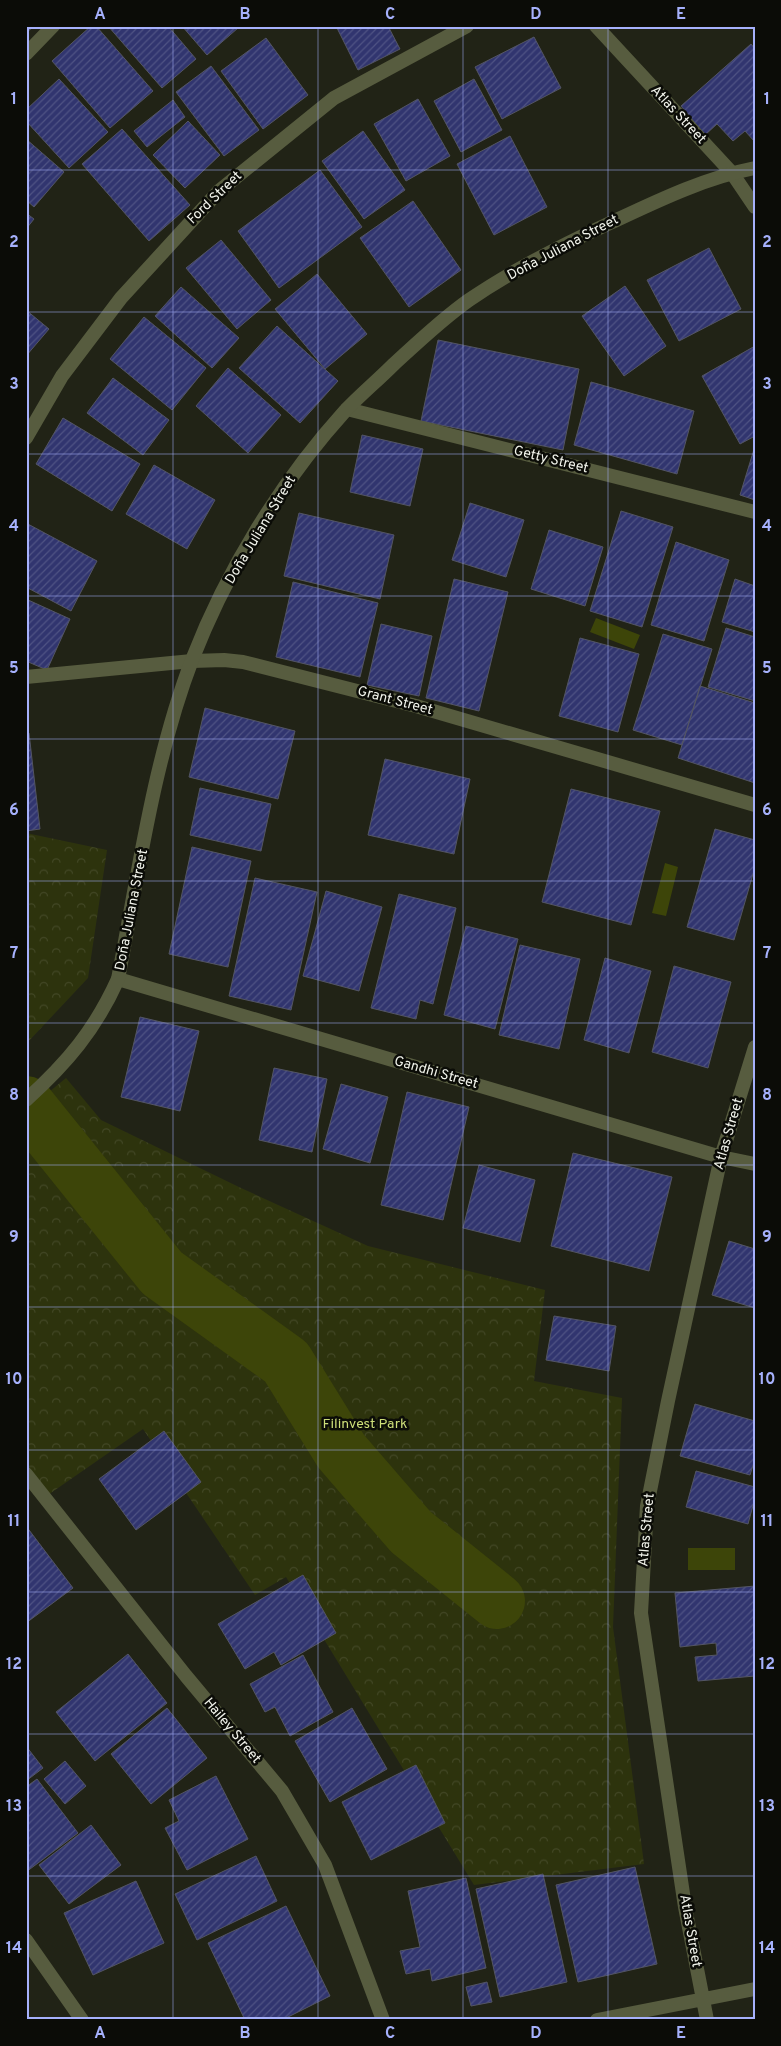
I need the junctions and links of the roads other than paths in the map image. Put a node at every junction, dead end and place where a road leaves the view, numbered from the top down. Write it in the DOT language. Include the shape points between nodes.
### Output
graph roads {
  1 [pos="53,26"];
  2 [pos="467,26"];
  3 [pos="596,26"];
  4 [pos="26,54"];
  5 [pos="755,168"];
  6 [pos="732,173"];
  7 [pos="755,207"];
  8 [pos="347,409"];
  9 [pos="26,438"];
  10 [pos="755,512"];
  11 [pos="192,661"];
  12 [pos="26,677"];
  13 [pos="755,805"];
  14 [pos="118,979"];
  15 [pos="755,1047"];
  16 [pos="26,1100"];
  17 [pos="721,1157"];
  18 [pos="755,1164"];
  19 [pos="28,1480"];
  20 [pos="26,1940"];
  21 [pos="755,1989"];
  22 [pos="702,1999"];
  23 [pos="82,2020"];
  24 [pos="383,2020"];
  25 [pos="597,2020"];
  26 [pos="707,2020"];
  1 -- 4 [label="street"];
  2 -- 9 [label="street, Ford Street" via="334,98 219,191 121,298 62,376"];
  3 -- 6 [label="street, Atlas Street"];
  5 -- 6 [label="street, Doña Juliana Street"];
  6 -- 7 [label="street, Atlas Street"];
  6 -- 8 [label="street, Doña Juliana Street" via="682,189 519,269 468,301"];
  8 -- 10 [label="street, Getty Street"];
  8 -- 11 [label="street, Doña Juliana Street" via="279,493 242,555"];
  11 -- 12 [label="street, Grant Street"];
  11 -- 13 [label="street, Grant Street" via="243,662 416,706"];
  11 -- 14 [label="street, Doña Juliana Street" via="154,793"];
  14 -- 16 [label="street, Doña Juliana Street" via="93,1026 59,1070"];
  14 -- 17 [label="street, Gandhi Street"];
  15 -- 17 [label="street, Atlas Street"];
  17 -- 18 [label="street, Gandhi Street"];
  17 -- 22 [label="street, Atlas Street" via="647,1506 641,1613"];
  19 -- 24 [label="street, Hailey Street" via="282,1791 326,1865"];
  20 -- 23 [label="street"];
  21 -- 22 [label="street"];
  22 -- 25 [label="street"];
  22 -- 26 [label="street, Atlas Street"];
}
